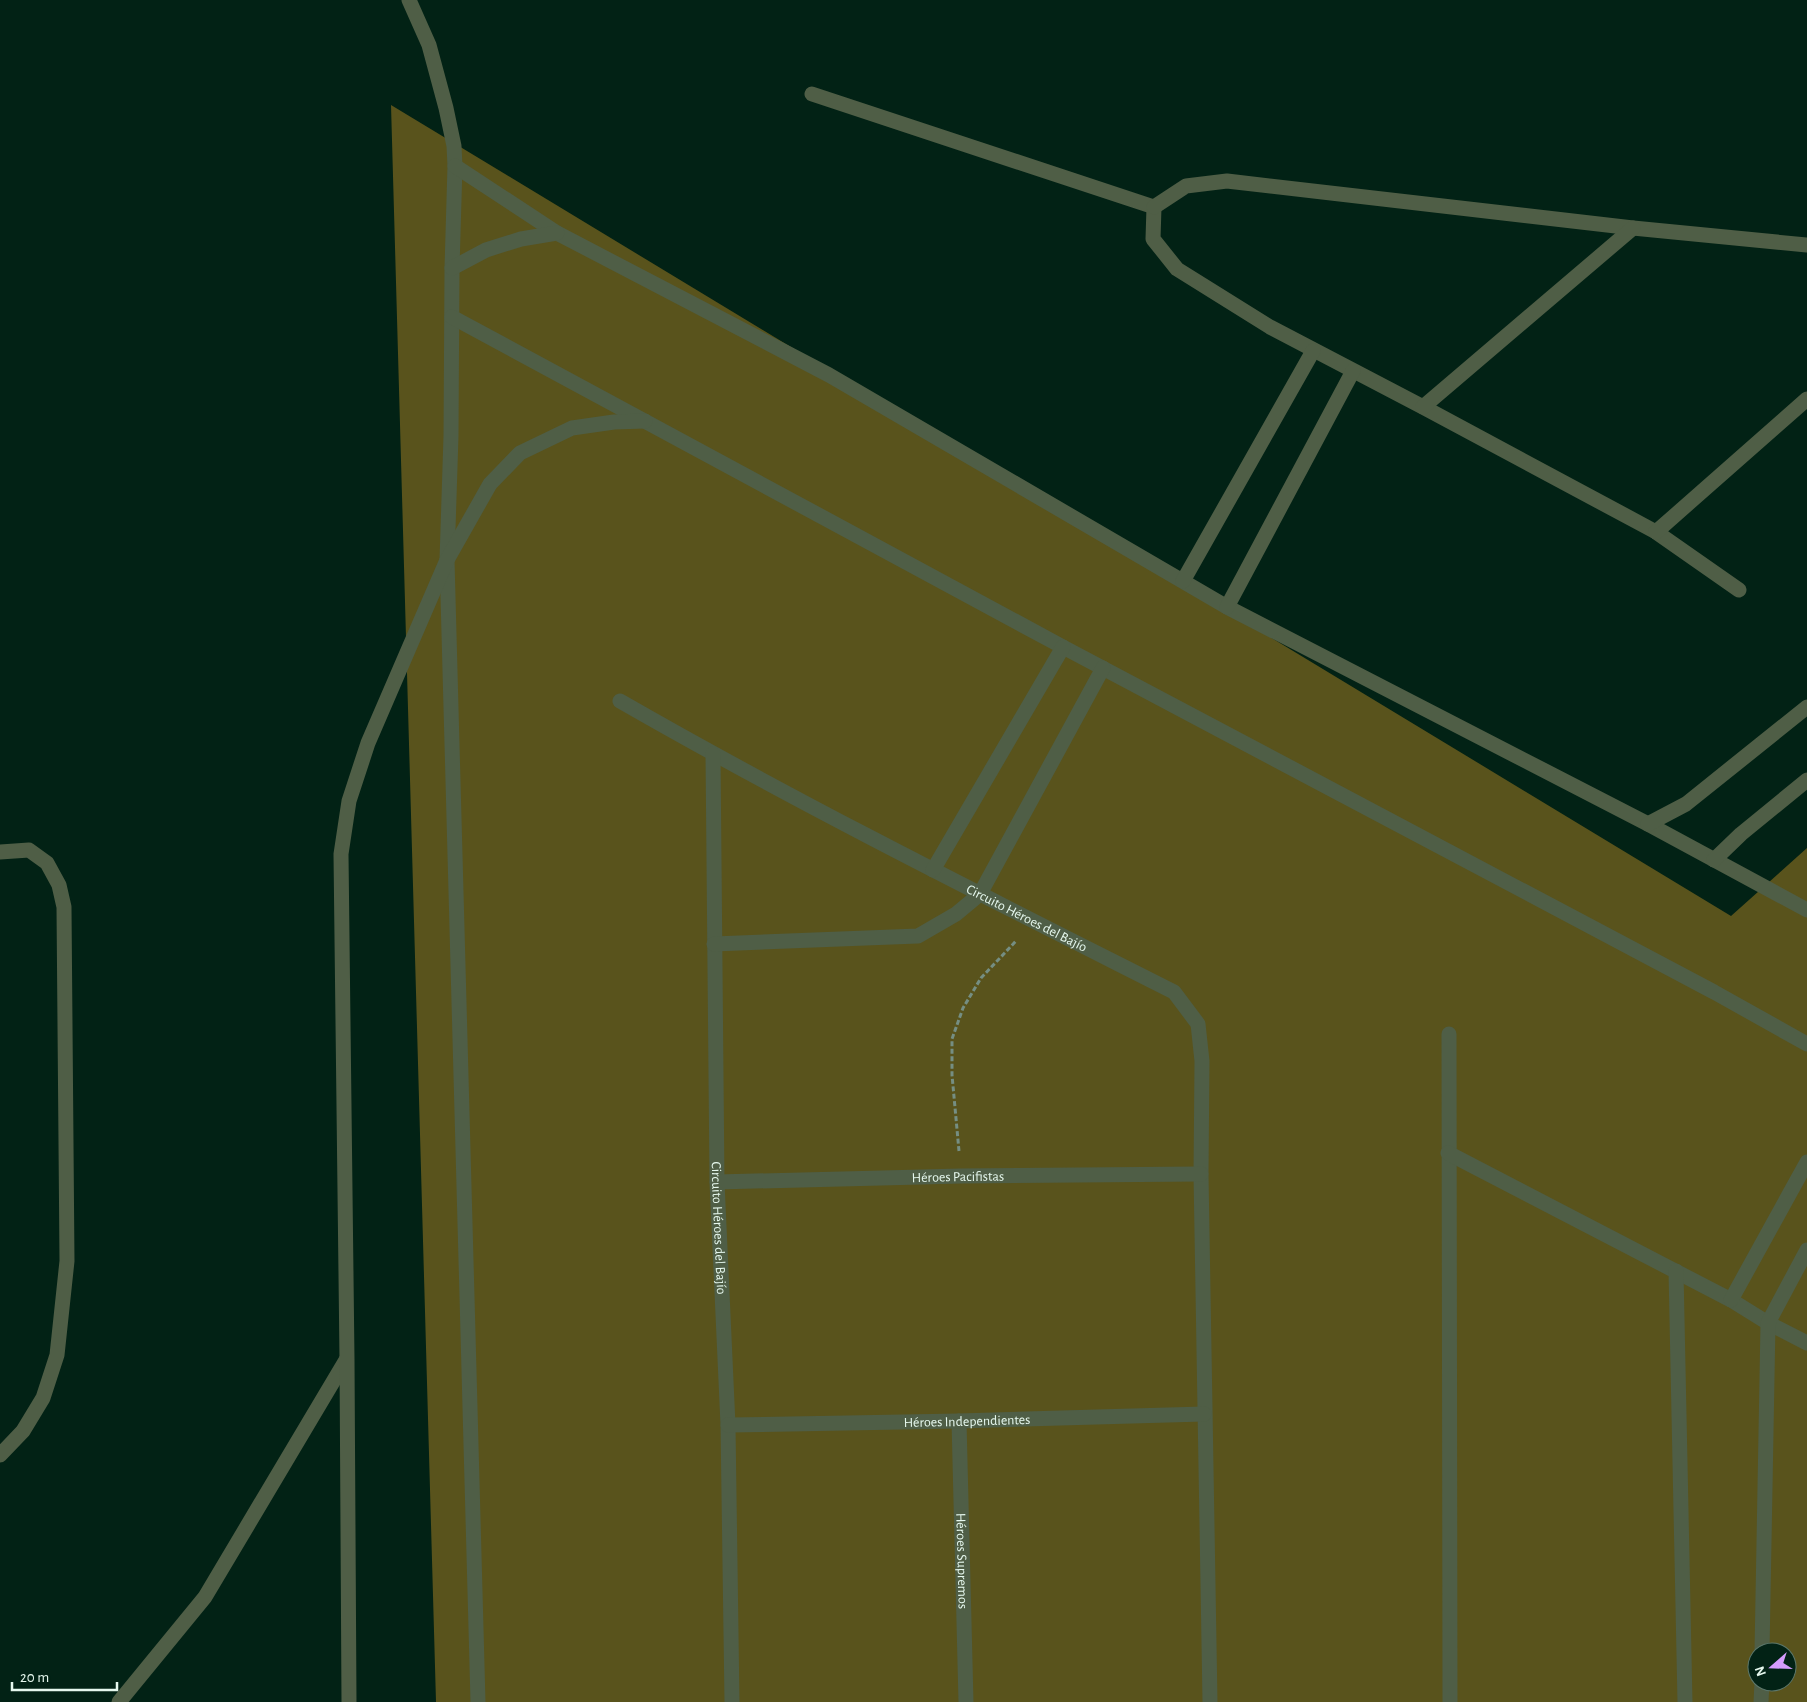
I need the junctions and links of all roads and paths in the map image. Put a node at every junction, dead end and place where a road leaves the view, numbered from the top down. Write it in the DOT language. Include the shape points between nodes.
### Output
graph roads {
  1 [pos="409,0"];
  2 [pos="812,94"];
  3 [pos="455,166"];
  4 [pos="1154,207"];
  5 [pos="1633,228"];
  6 [pos="558,233"];
  7 [pos="1807,245"];
  8 [pos="452,268"];
  9 [pos="452,317"];
  10 [pos="1313,351"];
  11 [pos="1352,371"];
  12 [pos="1807,399"];
  13 [pos="1423,407"];
  14 [pos="646,421"];
  15 [pos="1656,532"];
  16 [pos="447,560"];
  17 [pos="1183,581"];
  18 [pos="1739,590"];
  19 [pos="1228,607"];
  20 [pos="1062,647"];
  21 [pos="1104,668"];
  22 [pos="620,701"];
  23 [pos="1807,707"];
  24 [pos="713,754"];
  25 [pos="1807,780"];
  26 [pos="1648,824"];
  27 [pos="0,852"];
  28 [pos="1714,860"];
  29 [pos="933,870"];
  30 [pos="980,894"];
  31 [pos="1807,910"];
  32 [pos="1035,922"];
  33 [pos="714,944"];
  34 [pos="1449,1034"];
  35 [pos="1807,1044"];
  36 [pos="1448,1153"];
  37 [pos="1807,1162"];
  38 [pos="1201,1174"];
  39 [pos="961,1176"];
  40 [pos="717,1182"];
  41 [pos="1807,1250"];
  42 [pos="1676,1271"];
  43 [pos="1732,1300"];
  44 [pos="1768,1323"];
  45 [pos="1807,1344"];
  46 [pos="347,1359"];
  47 [pos="1204,1414"];
  48 [pos="959,1421"];
  49 [pos="728,1425"];
  50 [pos="0,1455"];
  51 [pos="1762,1642"];
  52 [pos="119,1702"];
  53 [pos="349,1702"];
  54 [pos="478,1702"];
  55 [pos="732,1702"];
  56 [pos="966,1702"];
  57 [pos="1210,1702"];
  58 [pos="1450,1702"];
  59 [pos="1685,1702"];
  1 -- 3 [label="street" via="432,54 454,146"];
  2 -- 4 [label="street"];
  3 -- 6 [label="street"];
  3 -- 8 [label="street"];
  4 -- 5 [label="street" via="1186,186 1227,181"];
  4 -- 10 [label="street" via="1153,239 1177,269"];
  5 -- 7 [label="street"];
  5 -- 13 [label="street"];
  6 -- 8 [label="street" via="486,250"];
  6 -- 17 [label="street" via="829,375"];
  8 -- 9 [label="street"];
  9 -- 14 [label="street"];
  9 -- 16 [label="street"];
  10 -- 11 [label="street"];
  10 -- 17 [label="street"];
  11 -- 13 [label="street"];
  11 -- 19 [label="street"];
  12 -- 15 [label="street"];
  13 -- 15 [label="street"];
  14 -- 16 [label="street" via="572,428 520,453 490,484"];
  14 -- 20 [label="street"];
  15 -- 18 [label="street"];
  16 -- 46 [label="street" via="368,743 349,801 341,854"];
  16 -- 54 [label="street"];
  17 -- 19 [label="street"];
  19 -- 26 [label="street"];
  20 -- 21 [label="street"];
  20 -- 29 [label="street"];
  21 -- 30 [label="street"];
  21 -- 35 [label="street"];
  22 -- 24 [label="street, Circuito Héroes del Bajío"];
  23 -- 26 [label="street" via="1686,804"];
  24 -- 29 [label="street, Circuito Héroes del Bajío"];
  24 -- 33 [label="street, Circuito Héroes del Bajío"];
  25 -- 28 [label="street"];
  26 -- 28 [label="street"];
  27 -- 50 [label="street" via="29,850 47,863 59,885 64,907 67,1261 57,1355 44,1398 23,1431"];
  28 -- 31 [label="street"];
  29 -- 30 [label="street, Circuito Héroes del Bajío"];
  30 -- 32 [label="street, Circuito Héroes del Bajío"];
  30 -- 33 [label="street" via="956,914 918,936"];
  32 -- 38 [label="street, Circuito Héroes del Bajío" via="1174,992 1198,1024 1202,1061"];
  32 -- 39 [label="path" via="981,978 963,1008 952,1039"];
  33 -- 40 [label="street, Circuito Héroes del Bajío"];
  34 -- 36 [label="street"];
  36 -- 42 [label="street"];
  36 -- 58 [label="street"];
  37 -- 43 [label="street"];
  38 -- 39 [label="street, Héroes Pacifistas"];
  38 -- 47 [label="street, Circuito Héroes del Bajío"];
  39 -- 40 [label="street, Héroes Pacifistas"];
  40 -- 49 [label="street, Circuito Héroes del Bajío"];
  41 -- 44 [label="street"];
  42 -- 43 [label="street"];
  42 -- 59 [label="street"];
  43 -- 44 [label="street"];
  44 -- 45 [label="street"];
  44 -- 51 [label="street"];
  46 -- 52 [label="street" via="205,1597"];
  46 -- 53 [label="street"];
  47 -- 48 [label="street, Héroes Independientes"];
  47 -- 57 [label="street, Circuito Héroes del Bajío"];
  48 -- 49 [label="street, Héroes Independientes"];
  48 -- 56 [label="street, Héroes Supremos"];
  49 -- 55 [label="street, Circuito Héroes del Bajío"];
}
